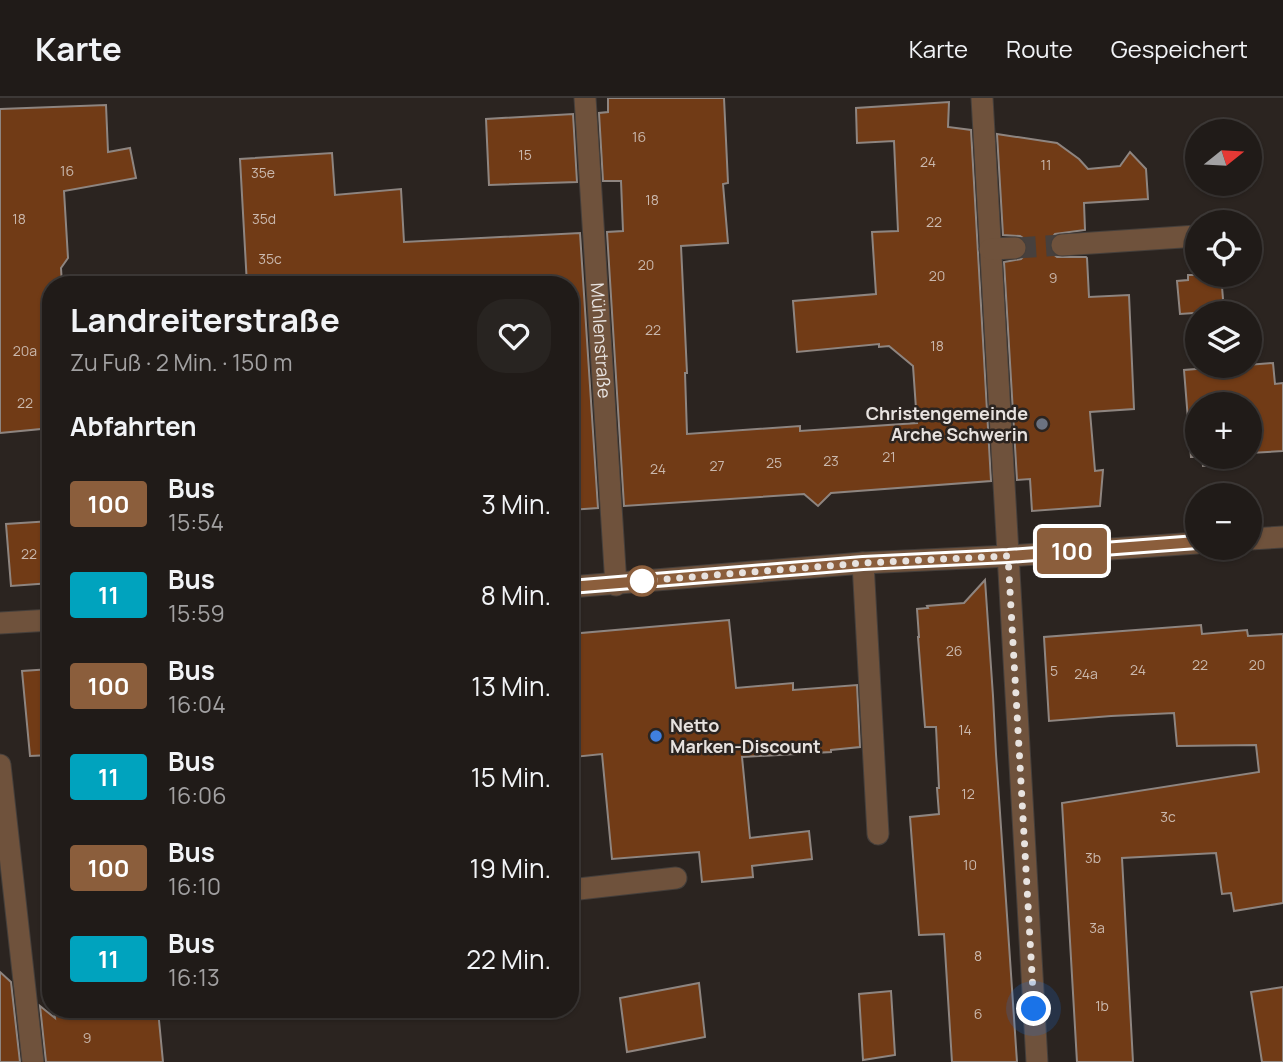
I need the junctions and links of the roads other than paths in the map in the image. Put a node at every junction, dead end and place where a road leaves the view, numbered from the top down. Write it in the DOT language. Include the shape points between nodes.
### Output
graph roads {
  1 [pos="585,98"];
  2 [pos="982,98"];
  3 [pos="1185,237"];
  4 [pos="1062,244"];
  5 [pos="1015,248"];
  6 [pos="990,249"];
  7 [pos="1283,537"];
  8 [pos="1262,538"];
  9 [pos="1185,543"];
  10 [pos="1008,556"];
  11 [pos="863,563"];
  12 [pos="617,584"];
  13 [pos="579,586"];
  14 [pos="42,621"];
  15 [pos="0,623"];
  16 [pos="0,765"];
  17 [pos="878,834"];
  18 [pos="676,878"];
  19 [pos="579,889"];
  20 [pos="10,952"];
  21 [pos="33,1062"];
  22 [pos="1037,1062"];
  1 -- 12 [label="street, Mühlenstraße"];
  2 -- 6 [label="street"];
  3 -- 4 [label="street"];
  5 -- 6 [label="street"];
  6 -- 10 [label="street"];
  7 -- 8 [label="street"];
  9 -- 10 [label="street"];
  10 -- 11 [label="street"];
  10 -- 22 [label="street"];
  11 -- 12 [label="street"];
  11 -- 17 [label="street"];
  12 -- 13 [label="street"];
  14 -- 15 [label="street"];
  16 -- 20 [label="street"];
  18 -- 19 [label="street"];
  20 -- 21 [label="street"];
}
